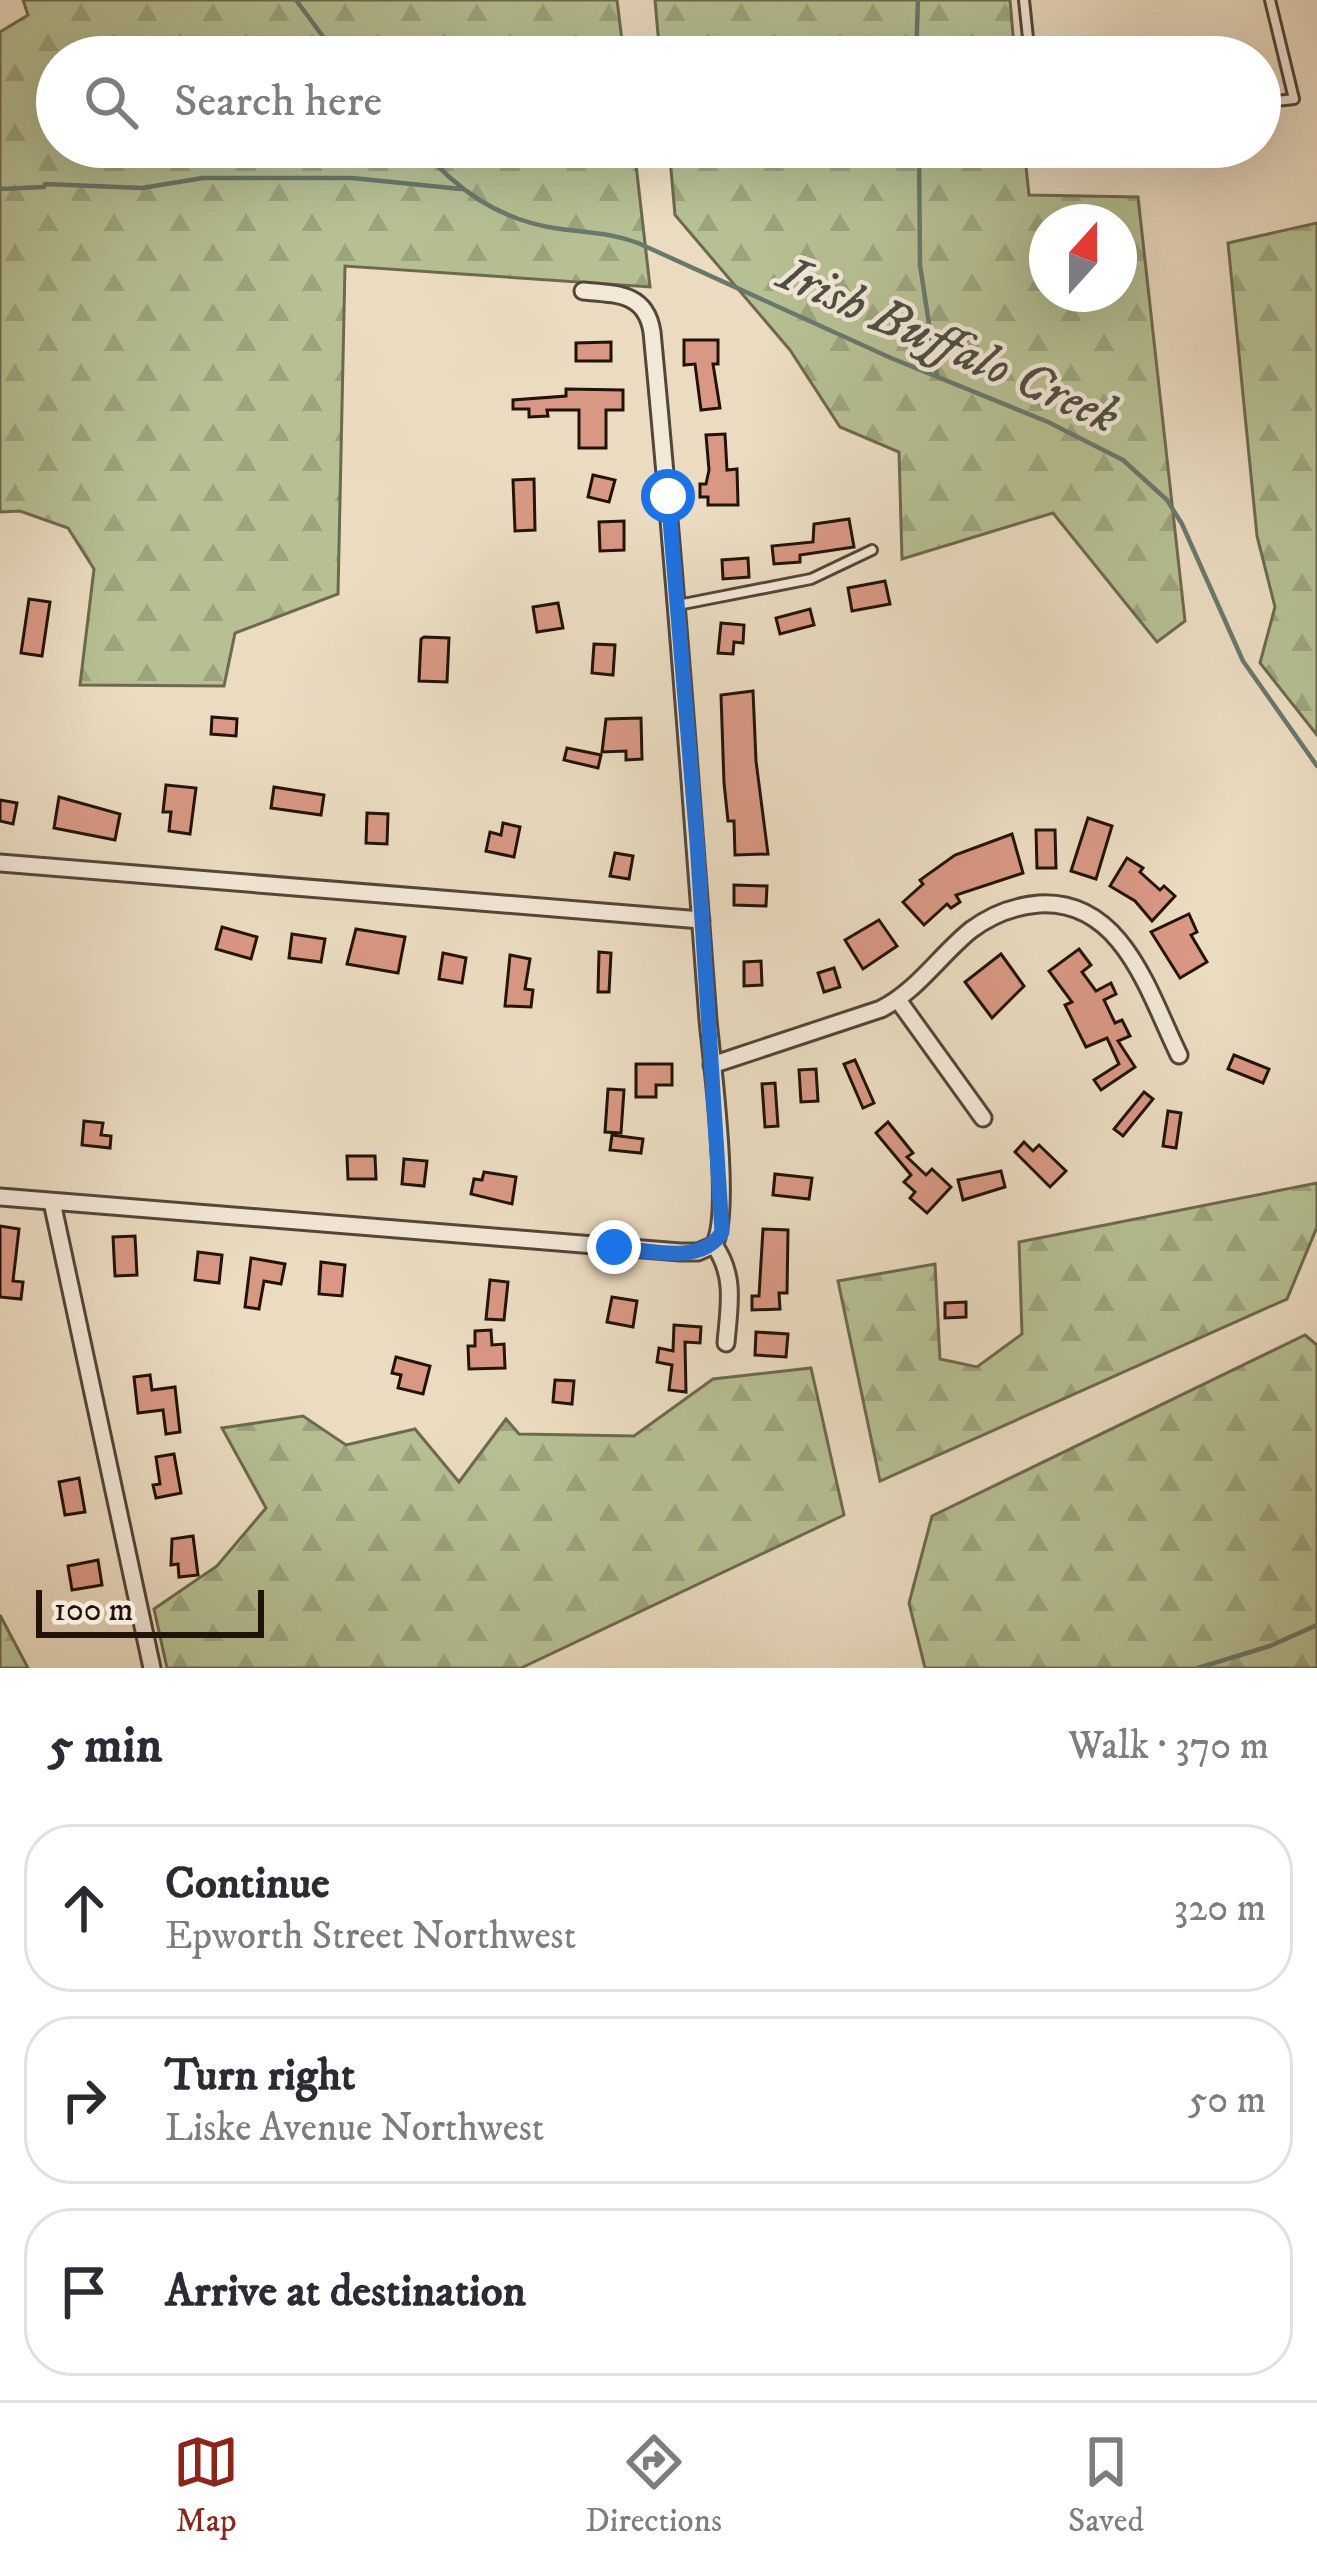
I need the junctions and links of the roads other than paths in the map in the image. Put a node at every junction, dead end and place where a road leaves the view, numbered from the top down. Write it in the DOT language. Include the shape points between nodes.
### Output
graph roads {
  1 [pos="1024,0"];
  2 [pos="1270,0"];
  3 [pos="1028,36"];
  4 [pos="1279,36"];
  5 [pos="1281,45"];
  6 [pos="1281,101"];
  7 [pos="583,290"];
  8 [pos="872,550"];
  9 [pos="676,605"];
  10 [pos="0,863"];
  11 [pos="701,920"];
  12 [pos="898,1000"];
  13 [pos="1179,1055"];
  14 [pos="712,1065"];
  15 [pos="983,1118"];
  16 [pos="0,1197"];
  17 [pos="52,1202"];
  18 [pos="714,1245"];
  19 [pos="726,1342"];
  20 [pos="152,1668"];
  1 -- 3 [label="lane"];
  2 -- 4 [label="lane"];
  5 -- 6 [label="lane" via="1294,99"];
  7 -- 9 [label="street" via="622,294 650,314"];
  8 -- 9 [label="lane" via="811,579"];
  9 -- 11 [label="street"];
  10 -- 11 [label="street"];
  11 -- 14 [label="street"];
  12 -- 13 [label="street" via="993,916 1051,904 1095,916 1117,936"];
  12 -- 14 [label="street"];
  12 -- 15 [label="street"];
  14 -- 18 [label="street" via="722,1232"];
  16 -- 17 [label="street"];
  17 -- 18 [label="street" via="661,1251"];
  17 -- 20 [label="street"];
  18 -- 19 [label="street" via="731,1281"];
}
